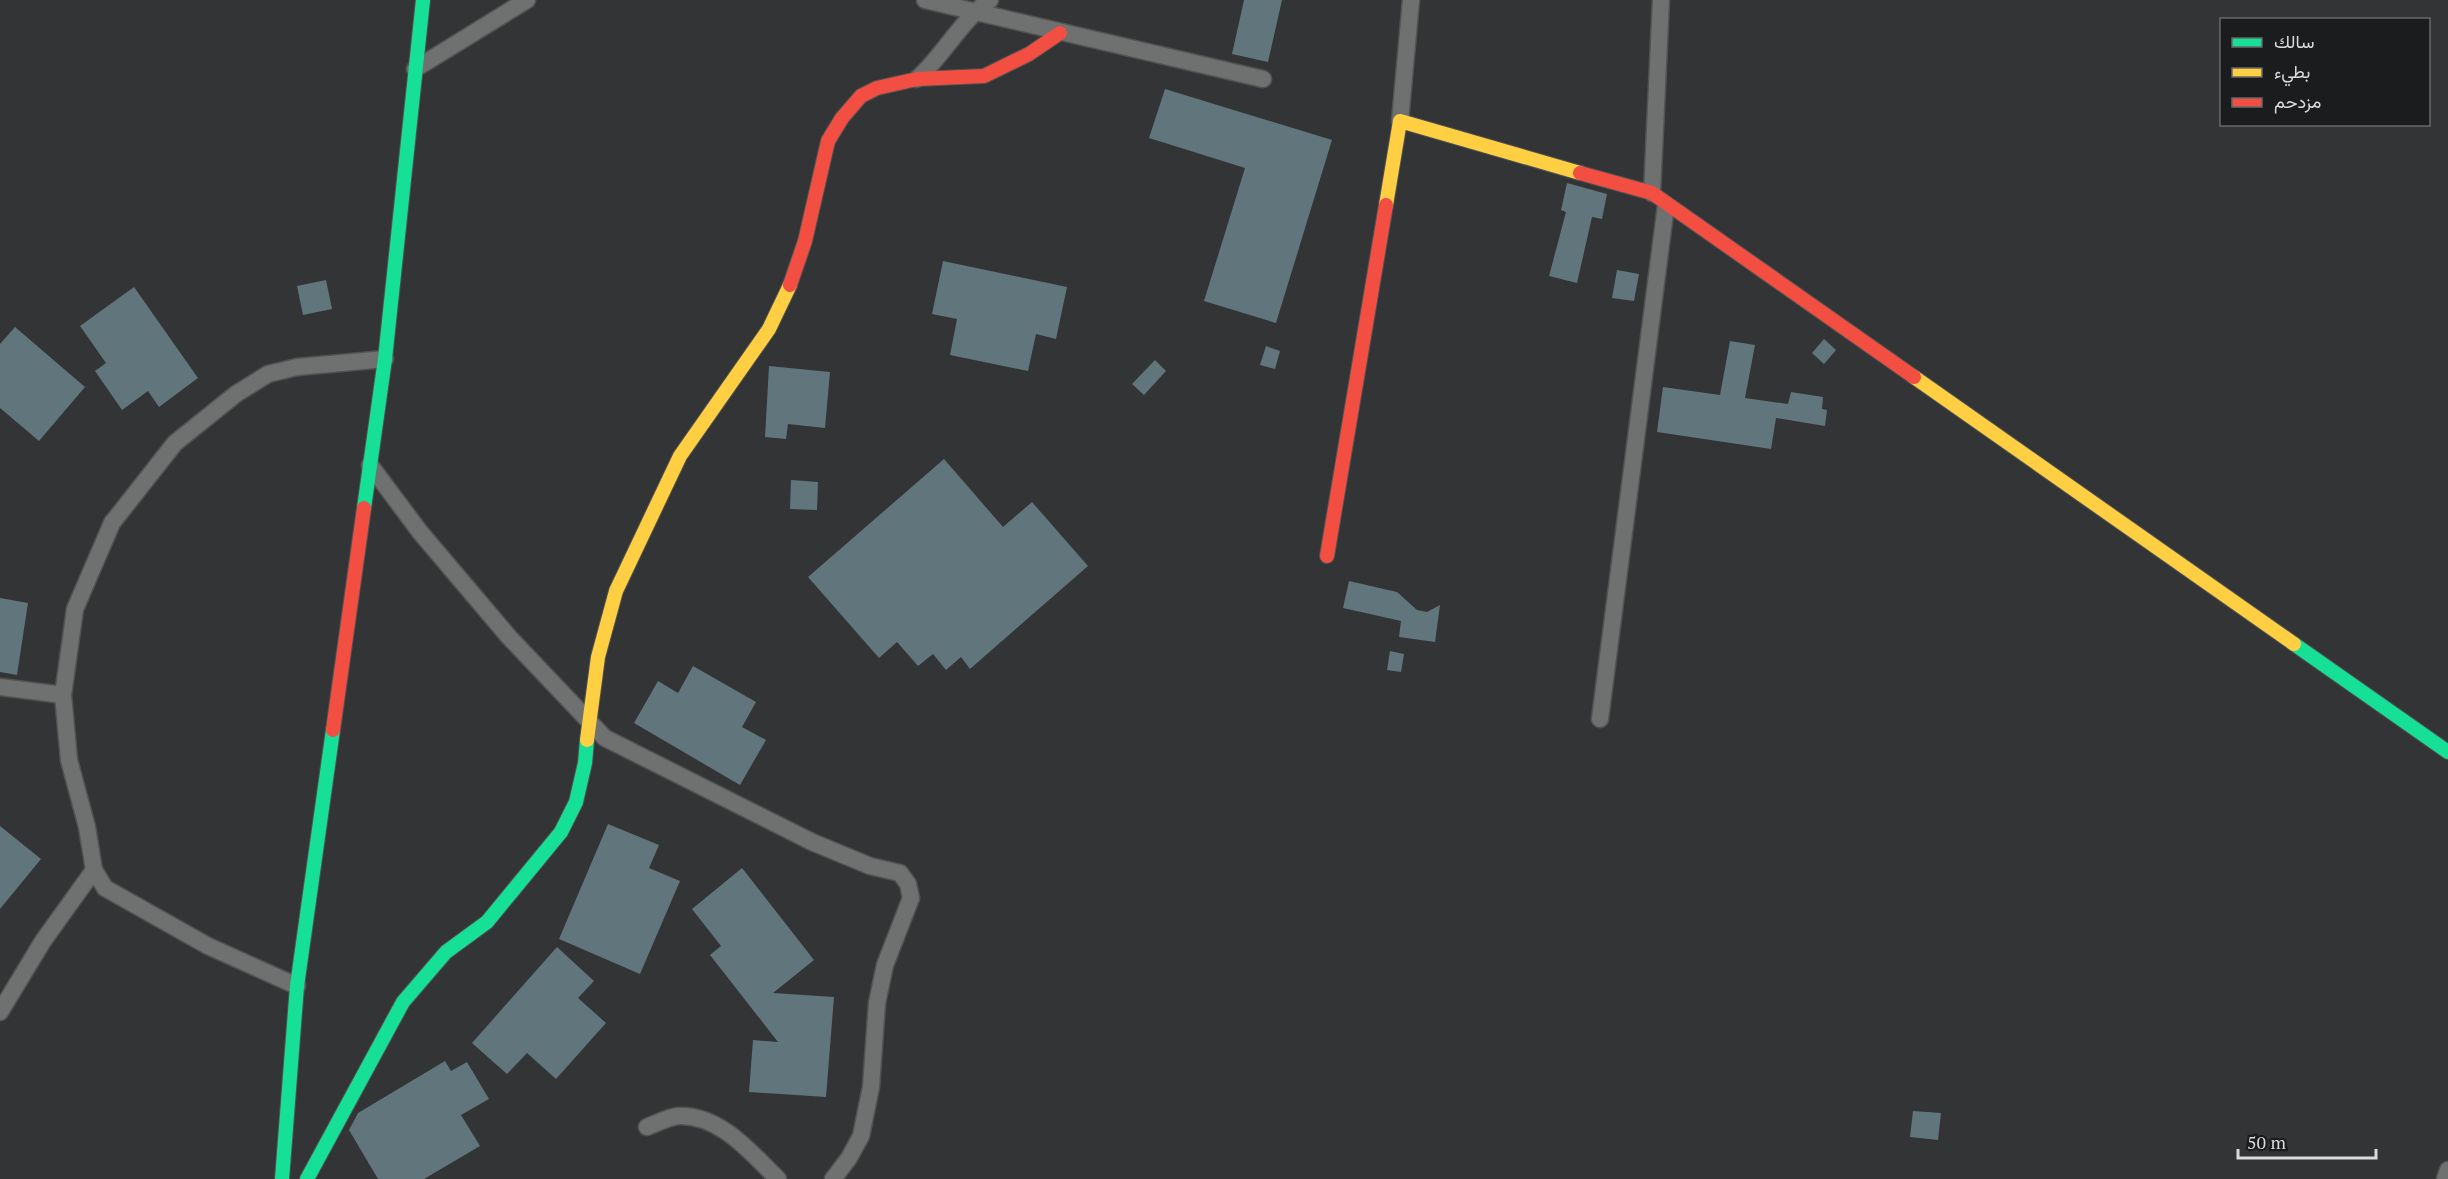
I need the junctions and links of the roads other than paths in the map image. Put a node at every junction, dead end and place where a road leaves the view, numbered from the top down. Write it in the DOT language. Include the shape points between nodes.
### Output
graph roads {
  1 [pos="423,0"];
  2 [pos="527,0"];
  3 [pos="926,0"];
  4 [pos="990,0"];
  5 [pos="1411,0"];
  6 [pos="1661,0"];
  7 [pos="974,12"];
  8 [pos="1060,33"];
  9 [pos="416,69"];
  10 [pos="917,79"];
  11 [pos="1263,79"];
  12 [pos="1400,121"];
  13 [pos="1652,193"];
  14 [pos="1666,205"];
  15 [pos="385,359"];
  16 [pos="370,465"];
  17 [pos="1327,556"];
  18 [pos="0,687"];
  19 [pos="63,695"];
  20 [pos="588,718"];
  21 [pos="1600,719"];
  22 [pos="2448,753"];
  23 [pos="94,870"];
  24 [pos="297,986"];
  25 [pos="0,1012"];
  26 [pos="647,1127"];
  27 [pos="2448,1170"];
  28 [pos="282,1179"];
  29 [pos="307,1179"];
  30 [pos="778,1179"];
  31 [pos="833,1179"];
  32 [pos="2445,1179"];
  1 -- 9 [label="street"];
  2 -- 9 [label="street"];
  3 -- 7 [label="street"];
  4 -- 7 [label="street"];
  5 -- 12 [label="street"];
  6 -- 13 [label="street"];
  7 -- 8 [label="street"];
  7 -- 10 [label="street" via="934,64"];
  8 -- 10 [label="street" via="1029,54 984,76"];
  8 -- 11 [label="street"];
  9 -- 15 [label="street"];
  10 -- 20 [label="street" via="890,84 861,96 828,141 794,280 769,329 680,456 616,591 598,657"];
  12 -- 13 [label="street"];
  12 -- 17 [label="street"];
  13 -- 14 [label="street"];
  14 -- 21 [label="street"];
  14 -- 22 [label="street"];
  15 -- 16 [label="street"];
  15 -- 19 [label="street" via="297,367 268,374 236,394 175,443 112,523 75,609"];
  16 -- 20 [label="street" via="509,638"];
  16 -- 24 [label="street"];
  18 -- 19 [label="street"];
  19 -- 23 [label="street" via="69,760"];
  20 -- 29 [label="street" via="585,763 576,802 561,832 487,922 446,952 403,1002"];
  20 -- 31 [label="street" via="616,746 812,842 870,866 900,873 908,884 911,898 885,964 877,1004 871,1087 861,1136"];
  23 -- 24 [label="street" via="105,888 208,946"];
  23 -- 25 [label="street" via="43,941"];
  24 -- 28 [label="street"];
  26 -- 30 [label="street" via="678,1116 714,1125 730,1133"];
  27 -- 32 [label="street"];
}
